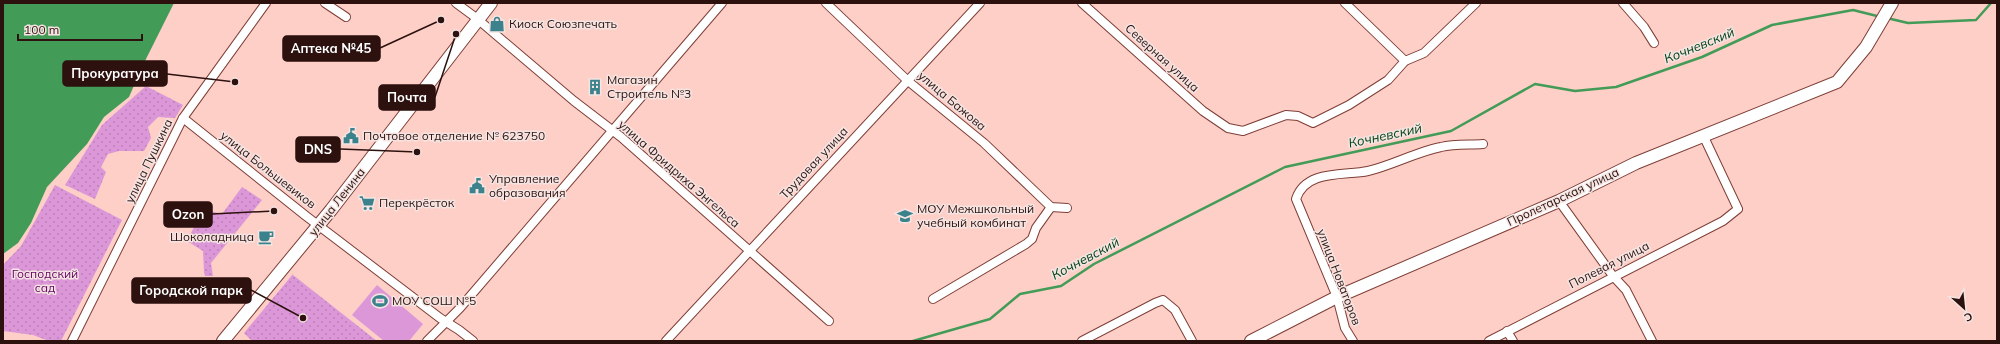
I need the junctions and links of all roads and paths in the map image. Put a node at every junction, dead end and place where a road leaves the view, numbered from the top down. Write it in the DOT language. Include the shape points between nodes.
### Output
graph roads {
  1 [pos="266,3"];
  2 [pos="325,3"];
  3 [pos="456,3"];
  4 [pos="491,3"];
  5 [pos="722,3"];
  6 [pos="826,3"];
  7 [pos="980,3"];
  8 [pos="1082,3"];
  9 [pos="1345,3"];
  10 [pos="1476,3"];
  11 [pos="1623,3"];
  12 [pos="1892,3"];
  13 [pos="346,17"];
  14 [pos="478,19"];
  15 [pos="1654,43"];
  16 [pos="1405,61"];
  17 [pos="908,81"];
  18 [pos="183,118"];
  19 [pos="612,131"];
  20 [pos="1703,135"];
  21 [pos="1484,144"];
  22 [pos="1559,201"];
  23 [pos="1051,206"];
  24 [pos="1068,208"];
  25 [pos="320,225"];
  26 [pos="749,250"];
  27 [pos="1613,276"];
  28 [pos="1337,297"];
  29 [pos="933,299"];
  30 [pos="829,320"];
  31 [pos="446,322"];
  32 [pos="1507,331"];
  33 [pos="72,341"];
  34 [pos="223,341"];
  35 [pos="427,341"];
  36 [pos="473,341"];
  37 [pos="666,341"];
  38 [pos="1082,341"];
  39 [pos="1192,341"];
  40 [pos="1251,341"];
  41 [pos="1353,341"];
  42 [pos="1489,341"];
  43 [pos="1513,341"];
  44 [pos="1652,341"];
  1 -- 18 [label="street, улица Пушкина"];
  2 -- 13 [label="street"];
  3 -- 14 [label="street, улица Фридриха Энгельса"];
  4 -- 14 [label="street, улица Ленина"];
  5 -- 19 [label="street"];
  6 -- 17 [label="street, улица Бажова"];
  7 -- 17 [label="street, Трудовая улица"];
  8 -- 16 [label="street, Северная улица" via="1203,111 1228,128 1242,131 1286,115 1298,116 1314,123 1349,105 1388,80"];
  9 -- 16 [label="street"];
  10 -- 16 [label="street" via="1424,53"];
  11 -- 15 [label="street"];
  12 -- 20 [label="street, Пролетарская улица" via="1866,47 1837,82"];
  14 -- 19 [label="street, улица Фридриха Энгельса"];
  14 -- 25 [label="street, улица Ленина"];
  17 -- 23 [label="street, улица Бажова" via="984,143"];
  17 -- 26 [label="street, Трудовая улица"];
  18 -- 25 [label="street, улица Большевиков"];
  18 -- 33 [label="street, улица Пушкина"];
  19 -- 26 [label="street, улица Фридриха Энгельса"];
  19 -- 31 [label="street"];
  20 -- 22 [label="street, Пролетарская улица" via="1636,163"];
  20 -- 27 [label="street, Полевая улица" via="1738,209 1723,221"];
  21 -- 28 [label="street, улица Новаторов" via="1441,147 1368,171 1331,174 1299,191 1296,199"];
  22 -- 27 [label="street"];
  22 -- 28 [label="street, Пролетарская улица"];
  23 -- 24 [label="street"];
  23 -- 29 [label="street" via="1036,228 1032,240"];
  25 -- 31 [label="street, улица Большевиков"];
  25 -- 34 [label="street, улица Ленина"];
  26 -- 30 [label="street, улица Фридриха Энгельса"];
  26 -- 37 [label="street, Трудовая улица"];
  27 -- 32 [label="street, Полевая улица"];
  27 -- 44 [label="street" via="1626,290"];
  28 -- 40 [label="street, Пролетарская улица"];
  28 -- 41 [label="street, улица Новаторов" via="1345,328"];
  31 -- 35 [label="street"];
  31 -- 36 [label="street, улица Большевиков"];
  32 -- 42 [label="street, Полевая улица"];
  32 -- 43 [label="street"];
  38 -- 39 [label="street" via="1155,302 1164,300 1175,310"];
}
